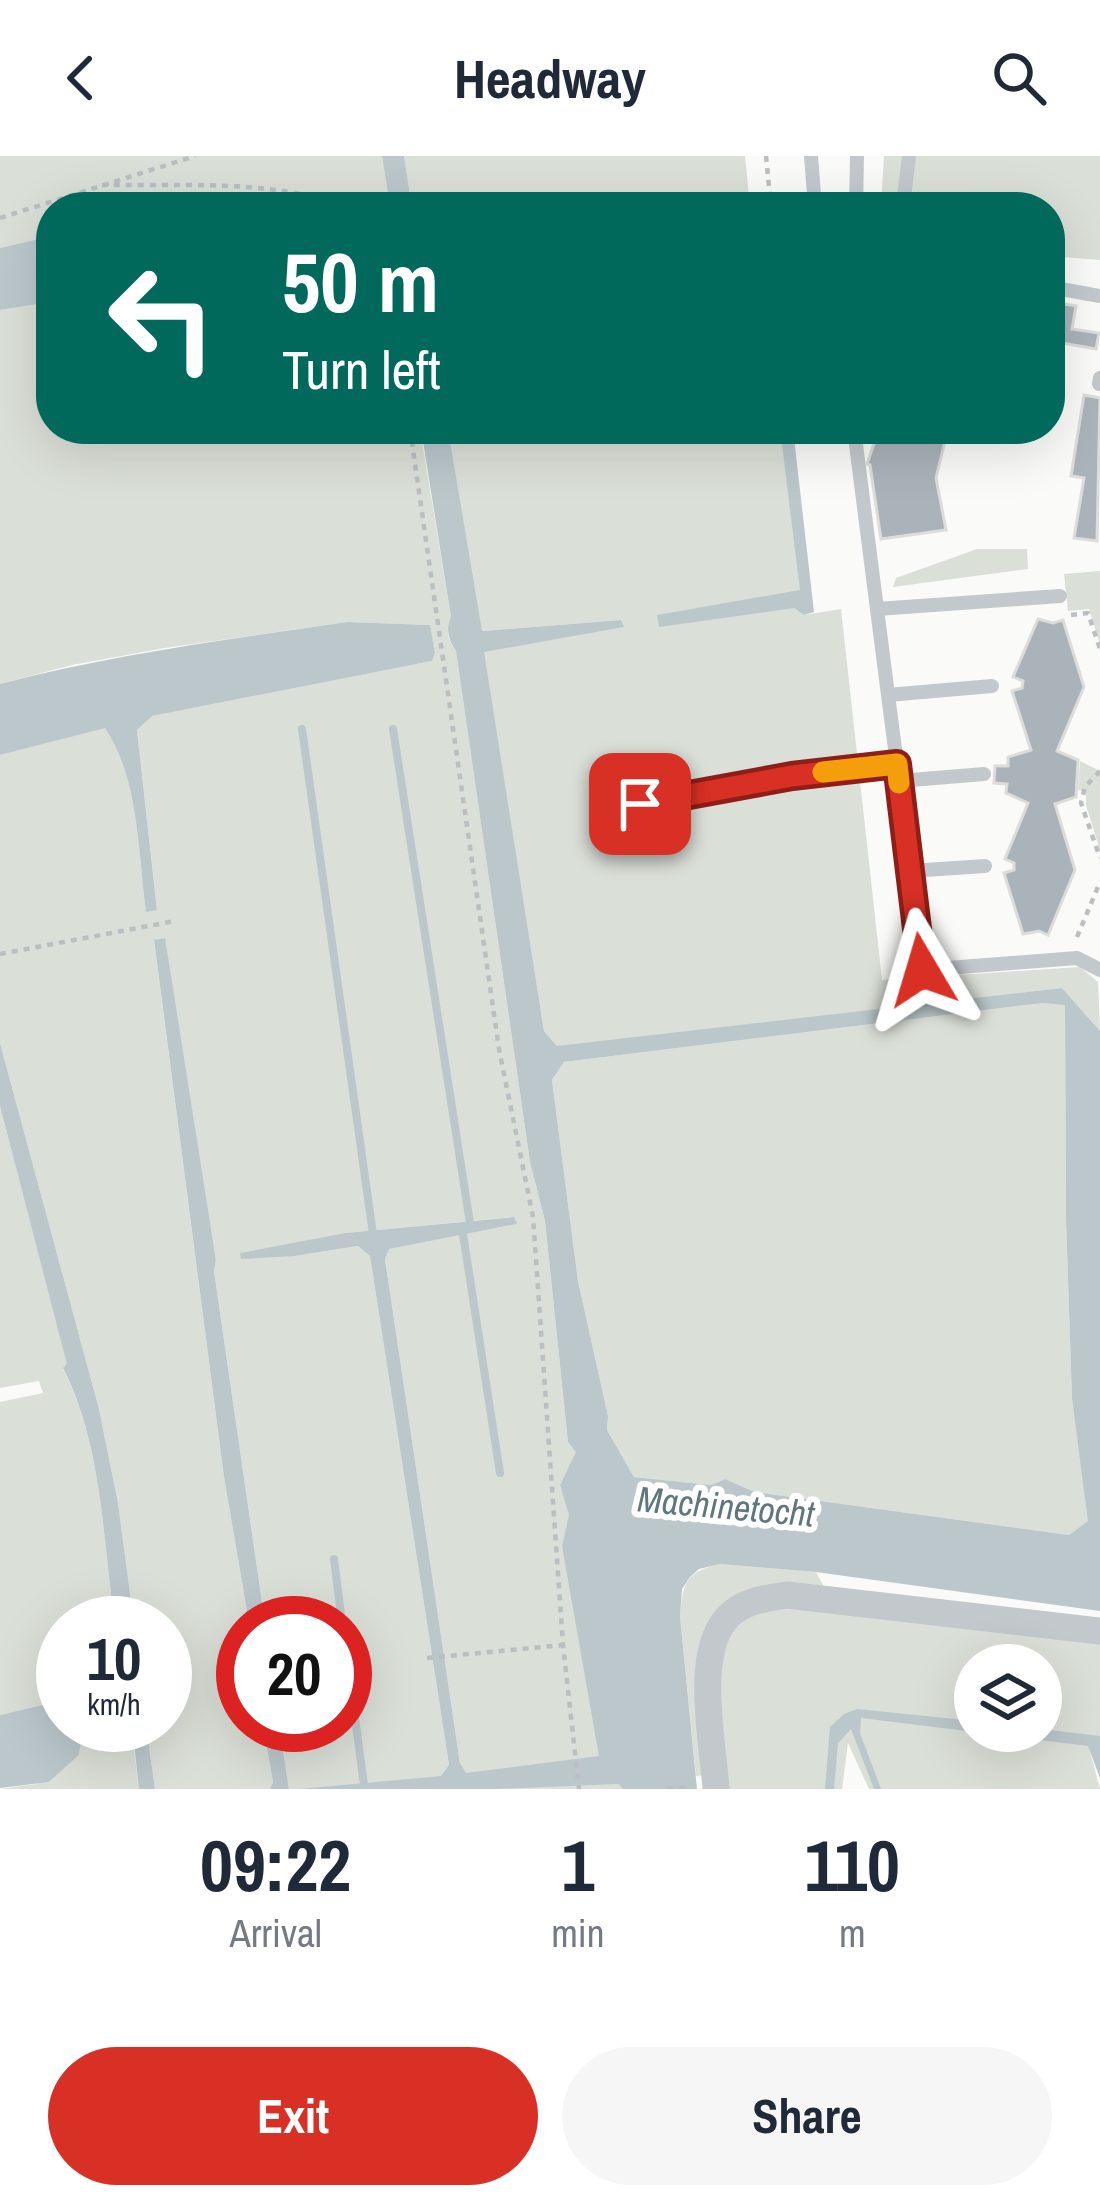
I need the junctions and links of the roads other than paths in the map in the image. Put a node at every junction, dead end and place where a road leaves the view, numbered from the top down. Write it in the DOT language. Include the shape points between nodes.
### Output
graph roads {
  1 [pos="811,156"];
  2 [pos="857,156"];
  3 [pos="909,156"];
  4 [pos="817,192"];
  5 [pos="856,192"];
  6 [pos="905,192"];
  7 [pos="1065,290"];
  8 [pos="1100,296"];
  9 [pos="856,444"];
  10 [pos="1060,596"];
  11 [pos="877,609"];
  12 [pos="992,686"];
  13 [pos="888,695"];
  14 [pos="897,764"];
  15 [pos="984,774"];
  16 [pos="898,781"];
  17 [pos="640,804"];
  18 [pos="985,866"];
  19 [pos="910,871"];
  20 [pos="1100,970"];
  21 [pos="1100,1630"];
  22 [pos="711,1787"];
  1 -- 4 [label="lane"];
  2 -- 5 [label="lane"];
  3 -- 6 [label="lane"];
  7 -- 8 [label="lane"];
  9 -- 11 [label="lane"];
  10 -- 11 [label="lane"];
  11 -- 13 [label="lane"];
  12 -- 13 [label="lane"];
  13 -- 14 [label="lane"];
  14 -- 16 [label="lane"];
  14 -- 17 [label="lane"];
  15 -- 16 [label="lane"];
  16 -- 19 [label="lane"];
  18 -- 19 [label="lane"];
  19 -- 20 [label="lane" via="922,970 1077,958"];
  21 -- 22 [label="street" via="787,1594 752,1600 727,1617 707,1664"];
}
